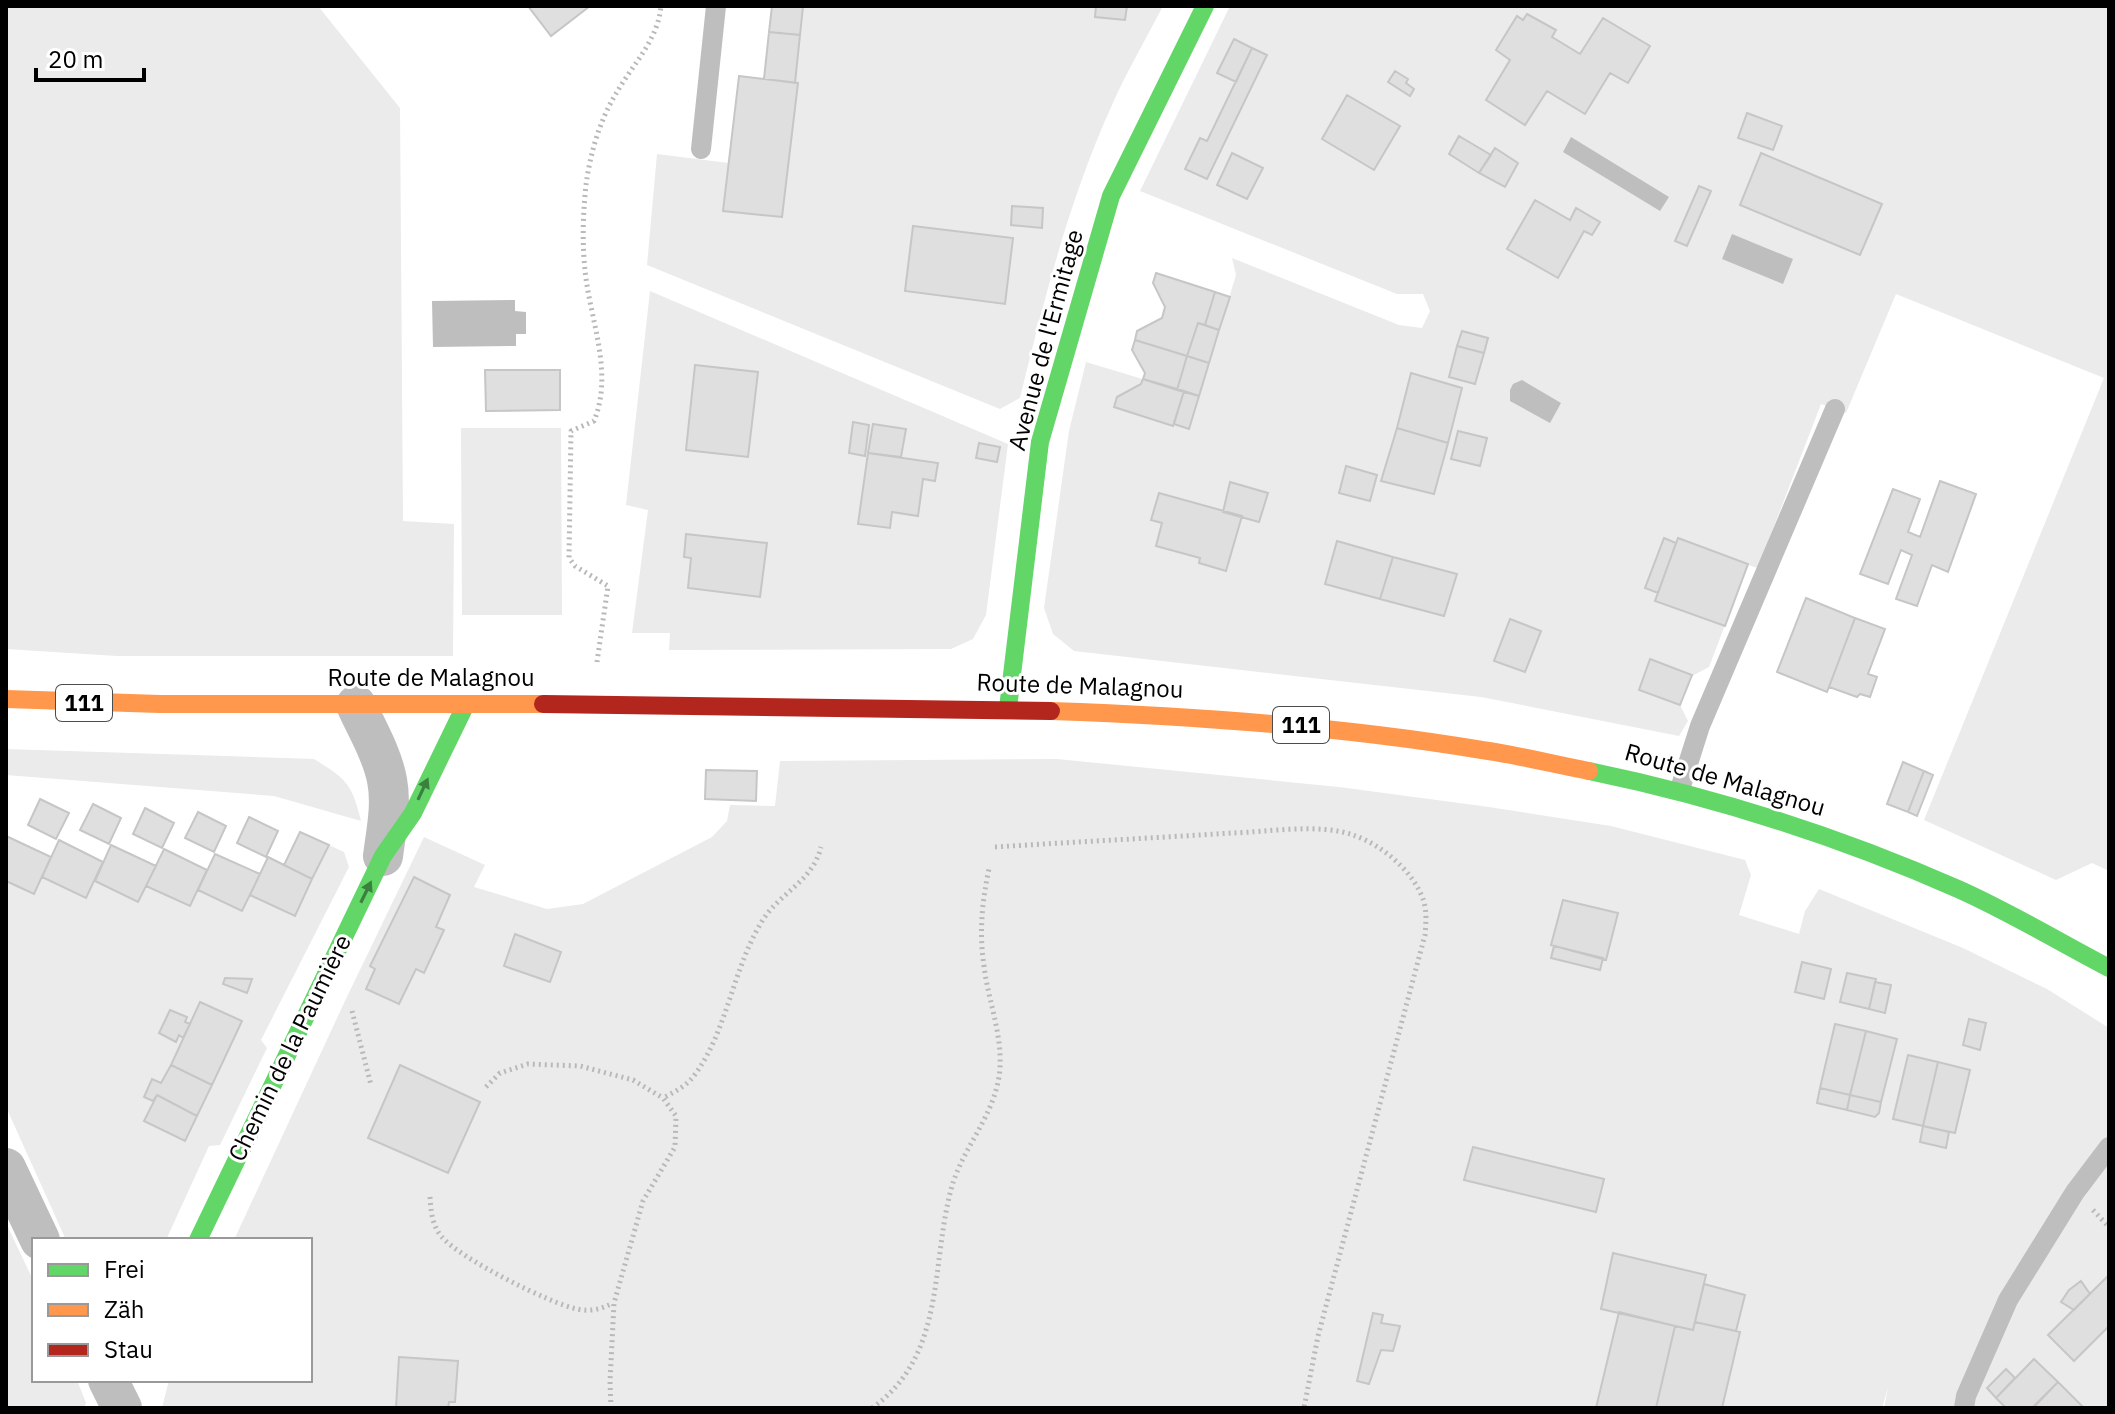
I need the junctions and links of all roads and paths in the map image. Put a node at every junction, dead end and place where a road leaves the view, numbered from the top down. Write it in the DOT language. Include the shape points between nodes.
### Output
graph roads {
  1 [pos="661,6"];
  2 [pos="716,6"];
  3 [pos="1205,6"];
  4 [pos="701,149"];
  5 [pos="1835,409"];
  6 [pos="597,662"];
  7 [pos="6,699"];
  8 [pos="466,704"];
  9 [pos="356,705"];
  10 [pos="1008,708"];
  11 [pos="1680,789"];
  12 [pos="821,847"];
  13 [pos="995,847"];
  14 [pos="383,856"];
  15 [pos="989,869"];
  16 [pos="2109,968"];
  17 [pos="344,1003"];
  18 [pos="371,1085"];
  19 [pos="486,1087"];
  20 [pos="663,1098"];
  21 [pos="2109,1147"];
  22 [pos="6,1168"];
  23 [pos="430,1197"];
  24 [pos="39,1238"];
  25 [pos="199,1238"];
  26 [pos="614,1303"];
  27 [pos="611,1408"];
  28 [pos="872,1408"];
  29 [pos="1304,1408"];
  30 [pos="1964,1408"];
  1 -- 6 [label="path" via="653,39 614,95 591,155 586,187 585,272 604,380 594,421 571,431 569,558 608,586"];
  2 -- 4 [label="lane"];
  3 -- 10 [label="main road, Avenue de l'Ermitage" via="1111,196 1044,427"];
  5 -- 11 [label="lane" via="1700,726"];
  7 -- 9 [label="main road, Route de Malagnou / 111"];
  8 -- 9 [label="main road, Route de Malagnou / 111"];
  8 -- 10 [label="main road, Route de Malagnou / 111"];
  14 -- 8 [label="main road, Chemin de la Paumière, one-way" via="413,813"];
  9 -- 14 [label="street, Chemin de la Paumière" via="388,783"];
  10 -- 11 [label="main road, Route de Malagnou / 111" via="1301,725 1443,743"];
  11 -- 16 [label="main road, Route de Malagnou / 111" via="1898,862 1984,900"];
  12 -- 20 [label="path" via="812,871 776,902 749,944 708,1054 692,1079"];
  13 -- 29 [label="path" via="1330,831 1363,839 1414,882 1423,899 1425,935 1318,1336"];
  25 -- 14 [label="main road, Chemin de la Paumière, one-way"];
  15 -- 28 [label="path" via="982,947 999,1079 952,1185 923,1341 907,1375"];
  17 -- 18 [label="path" via="351,1007"];
  19 -- 20 [label="path" via="500,1073 528,1064 580,1066 633,1080"];
  20 -- 26 [label="path" via="676,1116 675,1147 643,1201"];
  21 -- 30 [label="lane" via="2008,1300"];
  22 -- 24 [label="street"];
  23 -- 26 [label="path" via="439,1234 476,1263 578,1309 598,1310"];
  26 -- 27 [label="path"];
}
